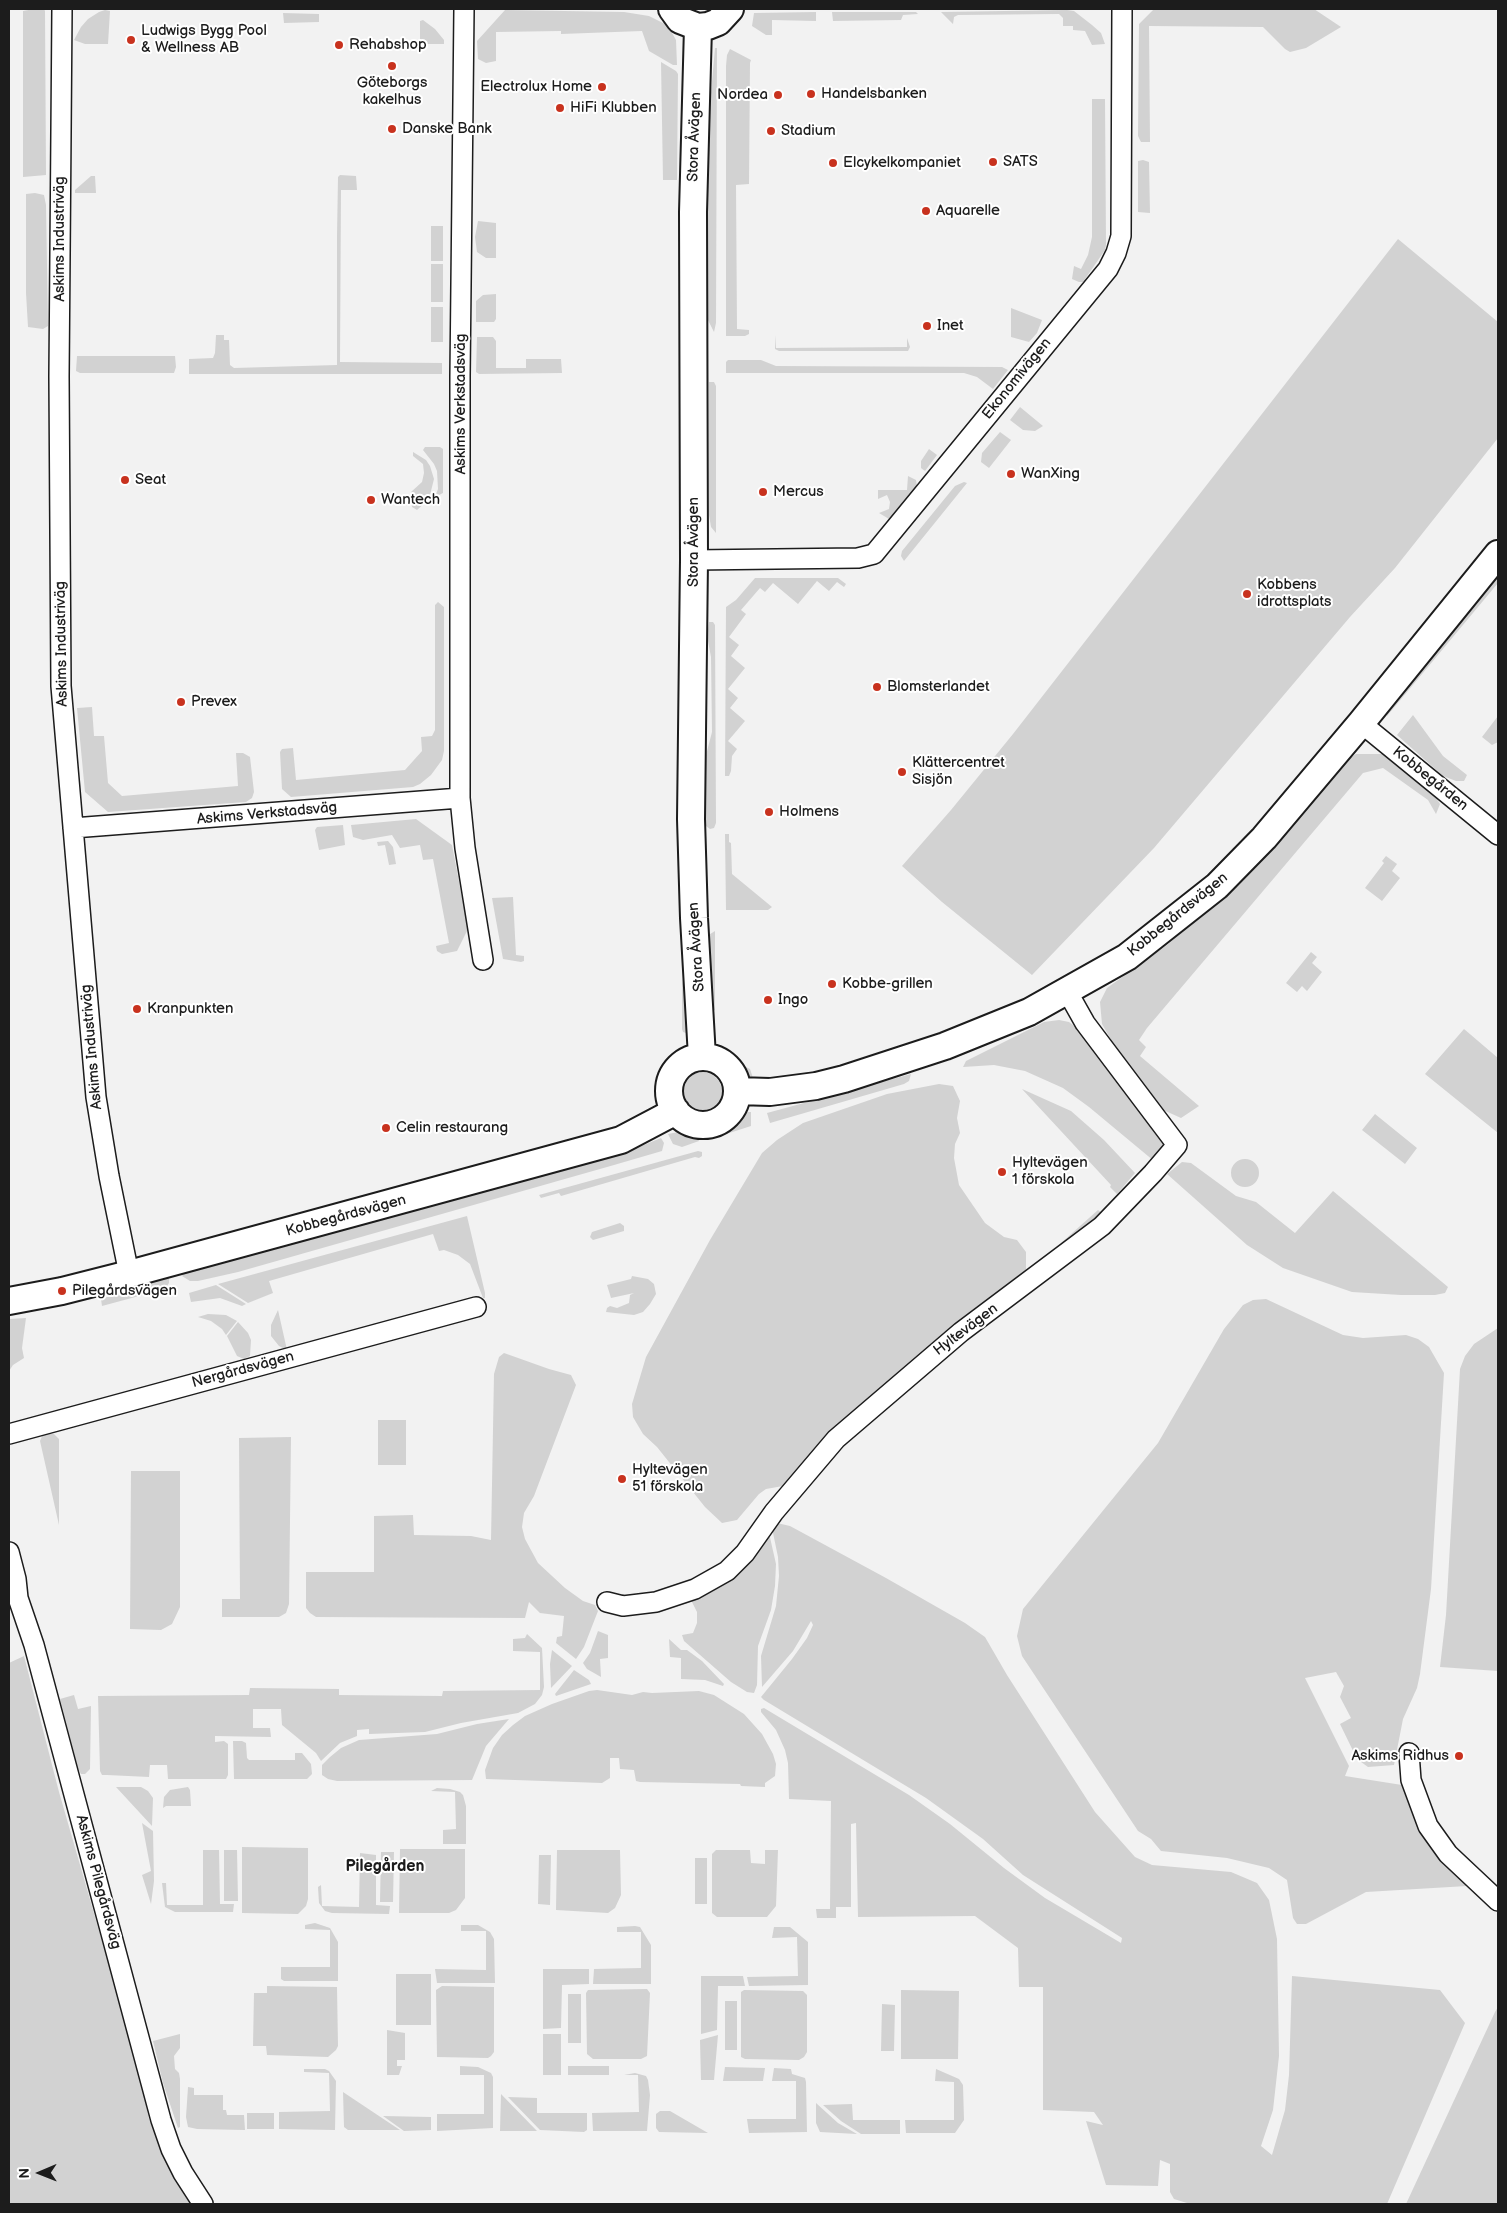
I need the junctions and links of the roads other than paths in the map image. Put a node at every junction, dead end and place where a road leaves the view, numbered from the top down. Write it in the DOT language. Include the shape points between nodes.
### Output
graph roads {
  1 [pos="62,9"];
  2 [pos="464,9"];
  3 [pos="672,9"];
  4 [pos="730,9"];
  5 [pos="1122,9"];
  6 [pos="698,27"];
  7 [pos="1498,554"];
  8 [pos="694,560"];
  9 [pos="1362,723"];
  10 [pos="460,798"];
  11 [pos="73,828"];
  12 [pos="1498,835"];
  13 [pos="483,960"];
  14 [pos="1067,992"];
  15 [pos="702,1057"];
  16 [pos="738,1091"];
  17 [pos="676,1111"];
  18 [pos="130,1274"];
  19 [pos="9,1301"];
  20 [pos="476,1307"];
  21 [pos="9,1434"];
  22 [pos="9,1552"];
  23 [pos="607,1602"];
  24 [pos="1409,1753"];
  25 [pos="1498,1901"];
  26 [pos="203,2204"];
  1 -- 11 [label="street, Askims Industriväg" via="60,641"];
  2 -- 10 [label="street, Askims Verkstadsväg"];
  3 -- 6 [label="street" via="680,20"];
  4 -- 6 [label="street" via="718,22"];
  5 -- 8 [label="street, Ekonomivägen" via="1121,236 1108,269 874,554 858,558"];
  6 -- 8 [label="street, Stora Åvägen" via="693,212"];
  7 -- 9 [label="street, Kobbegårdsvägen"];
  8 -- 15 [label="street, Stora Åvägen" via="691,819"];
  9 -- 12 [label="street, Kobbegården"];
  9 -- 14 [label="street, Kobbegårdsvägen" via="1264,838 1217,886 1126,958"];
  10 -- 11 [label="street, Askims Verkstadsväg"];
  10 -- 13 [label="street, Askims Verkstadsväg"];
  11 -- 18 [label="street, Askims Industriväg" via="96,1097"];
  14 -- 16 [label="street, Kobbegårdsvägen" via="998,1026 844,1079 790,1090"];
  14 -- 23 [label="street, Hyltevägen" via="1086,1023 1176,1145 1102,1226 954,1338 836,1439 727,1571 695,1589 656,1602 623,1606"];
  15 -- 16 [label="street" via="716,1059 728,1066"];
  15 -- 17 [label="street" via="683,1064 673,1076 669,1091"];
  16 -- 17 [label="street" via="732,1109 718,1122 691,1123"];
  17 -- 18 [label="street, Kobbegårdsvägen" via="622,1140"];
  18 -- 19 [label="street, Kobbegårdsvägen"];
  20 -- 21 [label="street, Nergårdsvägen"];
  22 -- 26 [label="street, Askims Pilegårdsväg" via="18,1598 34,1646 161,2120 183,2174"];
  24 -- 25 [label="street" via="1411,1780 1428,1826 1448,1854"];
}
